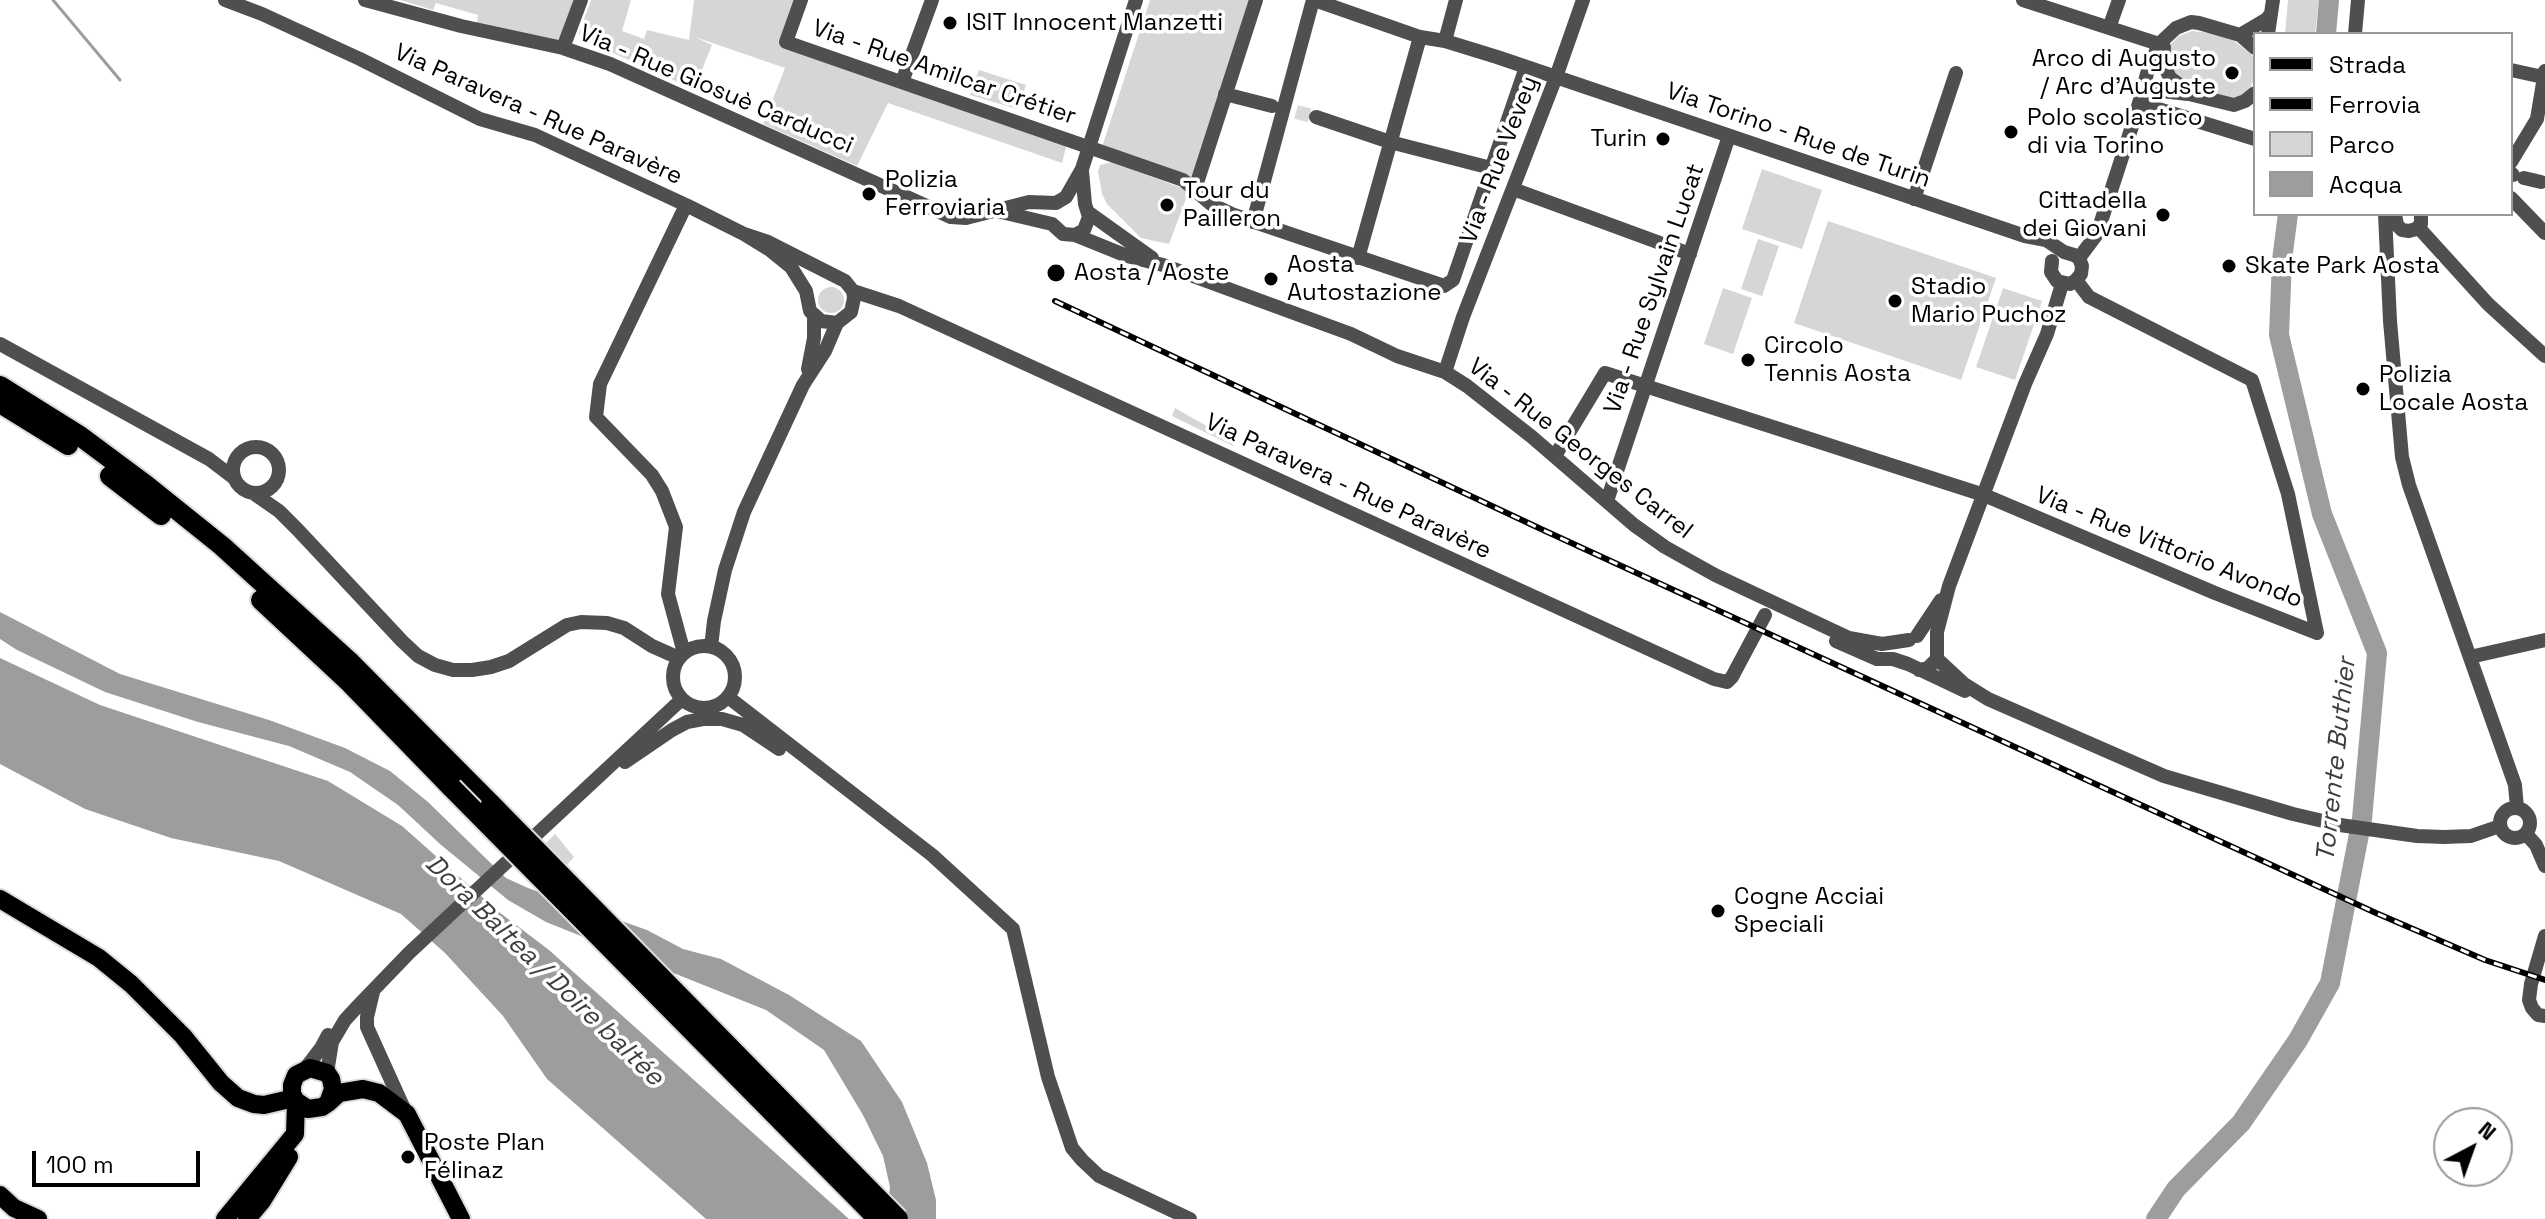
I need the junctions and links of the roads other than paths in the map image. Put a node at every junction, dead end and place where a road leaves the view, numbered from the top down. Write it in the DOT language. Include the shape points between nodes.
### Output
graph roads {
  1 [pos="225,0"];
  2 [pos="365,0"];
  3 [pos="581,0"];
  4 [pos="801,0"];
  5 [pos="932,0"];
  6 [pos="1136,0"];
  7 [pos="1256,0"];
  8 [pos="1317,0"];
  9 [pos="1456,0"];
  10 [pos="1583,0"];
  11 [pos="2023,0"];
  12 [pos="2119,0"];
  13 [pos="2358,0"];
  14 [pos="2272,7"];
  15 [pos="2109,28"];
  16 [pos="2268,32"];
  17 [pos="2358,32"];
  18 [pos="2240,35"];
  19 [pos="1420,37"];
  20 [pos="1445,41"];
  21 [pos="2159,44"];
  22 [pos="2253,46"];
  23 [pos="563,48"];
  24 [pos="1526,67"];
  25 [pos="2513,70"];
  26 [pos="1956,73"];
  27 [pos="2544,74"];
  28 [pos="1556,77"];
  29 [pos="902,82"];
  30 [pos="1225,94"];
  31 [pos="2193,95"];
  32 [pos="2253,95"];
  33 [pos="2139,103"];
  34 [pos="1284,108"];
  35 [pos="1319,118"];
  36 [pos="1729,136"];
  37 [pos="2253,138"];
  38 [pos="1390,142"];
  39 [pos="1089,146"];
  40 [pos="1491,168"];
  41 [pos="1082,169"];
  42 [pos="2515,172"];
  43 [pos="2541,182"];
  44 [pos="1513,189"];
  45 [pos="1194,192"];
  46 [pos="1914,199"];
  47 [pos="1061,200"];
  48 [pos="2513,200"];
  49 [pos="686,205"];
  50 [pos="1087,208"];
  51 [pos="997,211"];
  52 [pos="2385,216"];
  53 [pos="2395,216"];
  54 [pos="2420,220"];
  55 [pos="1253,222"];
  56 [pos="1052,224"];
  57 [pos="2401,229"];
  58 [pos="2545,233"];
  59 [pos="744,234"];
  60 [pos="1075,235"];
  61 [pos="2387,252"];
  62 [pos="1690,254"];
  63 [pos="2058,257"];
  64 [pos="1358,258"];
  65 [pos="2079,258"];
  66 [pos="1163,265"];
  67 [pos="834,277"];
  68 [pos="2069,282"];
  69 [pos="853,291"];
  70 [pos="808,296"];
  71 [pos="879,301"];
  72 [pos="851,312"];
  73 [pos="814,317"];
  74 [pos="837,323"];
  75 [pos="0,344"];
  76 [pos="2545,356"];
  77 [pos="1445,372"];
  78 [pos="803,385"];
  79 [pos="0,386"];
  80 [pos="1645,386"];
  81 [pos="0,403"];
  82 [pos="191,448"];
  83 [pos="240,454"];
  84 [pos="1555,456"];
  85 [pos="234,478"];
  86 [pos="275,482"];
  87 [pos="253,493"];
  88 [pos="1984,495"];
  89 [pos="1607,501"];
  90 [pos="298,530"];
  91 [pos="1715,575"];
  92 [pos="1949,586"];
  93 [pos="1770,613"];
  94 [pos="1913,638"];
  95 [pos="2545,640"];
  96 [pos="1864,642"];
  97 [pos="652,646"];
  98 [pos="693,651"];
  99 [pos="1936,651"];
  100 [pos="2470,657"];
  101 [pos="1913,667"];
  102 [pos="673,675"];
  103 [pos="728,697"];
  104 [pos="682,699"];
  105 [pos="1988,699"];
  106 [pos="803,757"];
  107 [pos="606,770"];
  108 [pos="2517,808"];
  109 [pos="2500,826"];
  110 [pos="2534,827"];
  111 [pos="2545,865"];
  112 [pos="0,899"];
  113 [pos="2545,936"];
  114 [pos="412,951"];
  115 [pos="373,991"];
  116 [pos="2545,1016"];
  117 [pos="329,1076"];
  118 [pos="297,1087"];
  119 [pos="396,1092"];
  120 [pos="321,1106"];
  121 [pos="407,1114"];
  122 [pos="0,1195"];
  123 [pos="249,1212"];
  124 [pos="38,1219"];
  125 [pos="225,1219"];
  126 [pos="461,1219"];
  127 [pos="878,1219"];
  128 [pos="898,1219"];
  129 [pos="1190,1219"];
  1 -- 49 [label="street, Via Paravera - Rue Paravère" via="480,119 535,135"];
  2 -- 23 [label="street, Via - Rue Giosuè Carducci"];
  3 -- 23 [label="street"];
  4 -- 29 [label="street, Via - Rue Amilcar Crétier" via="786,42"];
  5 -- 29 [label="street"];
  6 -- 39 [label="street"];
  7 -- 30 [label="street"];
  8 -- 19 [label="street, Via Torino - Rue de Turin"];
  8 -- 34 [label="street"];
  9 -- 20 [label="street"];
  10 -- 28 [label="street, Via - Rue Vevey"];
  11 -- 15 [label="street"];
  12 -- 15 [label="street"];
  13 -- 17 [label="street"];
  14 -- 16 [label="street"];
  14 -- 18 [label="street" via="2267,19"];
  15 -- 21 [label="street"];
  18 -- 21 [label="street" via="2191,22"];
  18 -- 22 [label="street"];
  19 -- 20 [label="street, Via Torino - Rue de Turin"];
  19 -- 38 [label="street"];
  20 -- 24 [label="street, Via Torino - Rue de Turin"];
  21 -- 31 [label="street" via="2170,78"];
  21 -- 33 [label="street"];
  23 -- 51 [label="street, Via - Rue Giosuè Carducci" via="951,217"];
  24 -- 28 [label="street, Via Torino - Rue de Turin"];
  24 -- 40 [label="street"];
  25 -- 27 [label="street"];
  26 -- 46 [label="street"];
  27 -- 42 [label="street" via="2537,119"];
  28 -- 36 [label="street, Via Torino - Rue de Turin"];
  28 -- 44 [label="street, Via - Rue Vevey"];
  29 -- 39 [label="street, Via - Rue Amilcar Crétier"];
  30 -- 34 [label="street"];
  30 -- 45 [label="street"];
  31 -- 32 [label="street" via="2234,105"];
  31 -- 33 [label="street" via="2161,91"];
  33 -- 37 [label="street"];
  33 -- 65 [label="street" via="2097,234"];
  34 -- 55 [label="street"];
  35 -- 38 [label="street"];
  36 -- 46 [label="street, Via Torino - Rue de Turin"];
  36 -- 62 [label="street, Via - Rue Sylvain Lucat"];
  38 -- 40 [label="street"];
  38 -- 64 [label="street"];
  39 -- 41 [label="street"];
  39 -- 45 [label="street, Via - Rue Amilcar Crétier" via="1183,180"];
  40 -- 64 [label="street, Via - Rue Amilcar Crétier" via="1453,280 1444,286"];
  41 -- 47 [label="street"];
  41 -- 50 [label="street"];
  42 -- 43 [label="street"];
  44 -- 62 [label="street"];
  44 -- 77 [label="street, Via - Rue Vevey"];
  45 -- 55 [label="street, Via - Rue Amilcar Crétier"];
  46 -- 63 [label="street, Via Torino - Rue de Turin" via="2025,236"];
  47 -- 50 [label="street" via="1076,198"];
  47 -- 51 [label="street, Via - Rue Giosuè Carducci"];
  47 -- 56 [label="street" via="1050,214"];
  48 -- 58 [label="street"];
  49 -- 59 [label="street, Via Paravera - Rue Paravère"];
  49 -- 98 [label="street" via="600,384 596,417 662,491 676,527 668,594 673,616"];
  50 -- 60 [label="street" via="1087,225"];
  50 -- 66 [label="street"];
  51 -- 56 [label="street"];
  52 -- 61 [label="street"];
  53 -- 57 [label="street"];
  54 -- 57 [label="street" via="2409,231"];
  54 -- 76 [label="street" via="2488,304"];
  55 -- 64 [label="street, Via - Rue Amilcar Crétier"];
  56 -- 60 [label="street" via="1063,234"];
  57 -- 61 [label="street"];
  59 -- 67 [label="street, Via Paravera - Rue Paravère"];
  59 -- 70 [label="street, Via Paravera - Rue Paravère" via="791,267"];
  60 -- 66 [label="street"];
  61 -- 100 [label="street" via="2402,457"];
  62 -- 80 [label="street, Via - Rue Sylvain Lucat"];
  63 -- 65 [label="street"];
  63 -- 68 [label="street" via="2051,272 2057,281"];
  65 -- 68 [label="street" via="2082,270"];
  66 -- 77 [label="street, Via - Rue Georges Carrel"];
  67 -- 69 [label="street"];
  67 -- 70 [label="street" via="817,281"];
  68 -- 88 [label="street"];
  68 -- 88 [label="street, Via - Rue Vittorio Avondo" via="2252,380 2288,494 2317,633"];
  69 -- 71 [label="street, Via Paravera - Rue Paravère"];
  69 -- 72 [label="street"];
  70 -- 73 [label="street"];
  71 -- 72 [label="street"];
  71 -- 93 [label="street, Via Paravera - Rue Paravère" via="1727,682"];
  72 -- 74 [label="street"];
  73 -- 74 [label="street"];
  73 -- 78 [label="street"];
  74 -- 78 [label="street"];
  75 -- 82 [label="street"];
  77 -- 84 [label="street, Via - Rue Georges Carrel"];
  78 -- 98 [label="street" via="744,512 714,621"];
  79 -- 128 [label="highway, bridge" via="146,485 351,663"];
  80 -- 84 [label="street" via="1605,373"];
  80 -- 88 [label="street"];
  80 -- 89 [label="street, Via - Rue Sylvain Lucat"];
  81 -- 127 [label="highway, bridge" via="78,451 222,564 350,683"];
  82 -- 83 [label="street" via="214,456"];
  82 -- 85 [label="street"];
  83 -- 85 [label="street"];
  83 -- 86 [label="street" via="255,448 271,454 278,465"];
  84 -- 89 [label="street, Via - Rue Georges Carrel"];
  85 -- 87 [label="street"];
  86 -- 87 [label="street" via="266,491"];
  86 -- 90 [label="street" via="277,500"];
  87 -- 90 [label="street"];
  88 -- 92 [label="street"];
  89 -- 91 [label="street, Via - Rue Georges Carrel" via="1665,547"];
  90 -- 97 [label="street" via="402,641 435,665 453,670 491,667 581,622 624,628"];
  91 -- 93 [label="street"];
  91 -- 96 [label="street, Via - Rue Georges Carrel"];
  92 -- 94 [label="street"];
  92 -- 99 [label="street"];
  93 -- 96 [label="street" via="1785,612 1846,641"];
  93 -- 101 [label="street" via="1861,653"];
  94 -- 96 [label="street, Via - Rue Georges Carrel"];
  94 -- 99 [label="street" via="1930,638"];
  94 -- 101 [label="street" via="1903,651"];
  95 -- 100 [label="street"];
  97 -- 98 [label="street"];
  97 -- 102 [label="street"];
  98 -- 102 [label="street"];
  98 -- 103 [label="street" via="729,658 734,685"];
  99 -- 101 [label="street" via="1928,668"];
  99 -- 105 [label="street" via="1964,684"];
  100 -- 108 [label="street" via="2515,785"];
  101 -- 105 [label="street"];
  102 -- 104 [label="street"];
  103 -- 104 [label="street" via="709,708"];
  103 -- 106 [label="street"];
  104 -- 107 [label="street"];
  105 -- 109 [label="street" via="2164,776 2314,819 2417,836 2471,836"];
  106 -- 107 [label="street" via="776,748 743,725 703,719 687,722"];
  106 -- 129 [label="street" via="932,855 1013,929 1048,1077 1072,1148 1099,1176"];
  107 -- 114 [label="street, bridge"];
  108 -- 109 [label="street" via="2504,813"];
  108 -- 110 [label="street"];
  109 -- 110 [label="street" via="2513,838"];
  110 -- 111 [label="street"];
  112 -- 118 [label="main road" via="99,958 131,984 238,1098 248,1101"];
  113 -- 116 [label="street" via="2529,1000 2538,1015"];
  114 -- 115 [label="street"];
  114 -- 118 [label="street" via="390,966 329,1031"];
  115 -- 117 [label="street" via="337,1032 329,1051"];
  115 -- 119 [label="street" via="367,1027"];
  117 -- 118 [label="main road" via="316,1068"];
  117 -- 119 [label="main road" via="364,1078"];
  117 -- 120 [label="main road" via="333,1094"];
  118 -- 120 [label="main road" via="301,1106"];
  118 -- 123 [label="main road" via="295,1134"];
  119 -- 121 [label="street"];
  120 -- 121 [label="main road" via="345,1091 373,1090"];
  120 -- 123 [label="main road" via="271,1188"];
  121 -- 126 [label="main road"];
  122 -- 124 [label="main road"];
  123 -- 125 [label="main road"];
}
